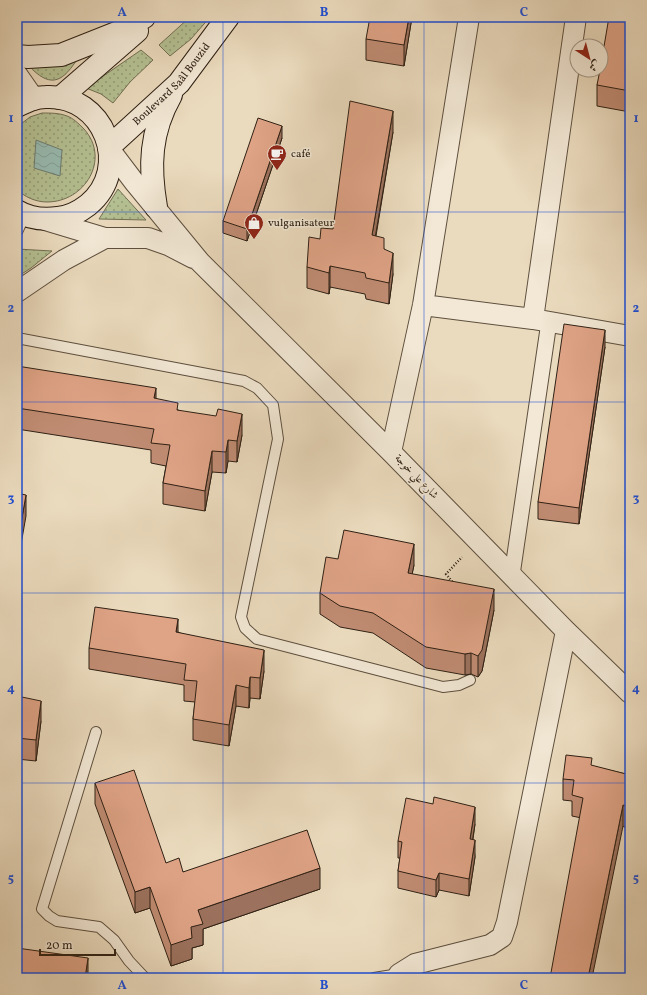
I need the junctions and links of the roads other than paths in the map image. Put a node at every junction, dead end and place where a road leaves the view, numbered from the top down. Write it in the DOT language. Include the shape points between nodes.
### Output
graph roads {
  1 [pos="144,17"];
  2 [pos="153,17"];
  3 [pos="228,17"];
  4 [pos="469,17"];
  5 [pos="576,17"];
  6 [pos="17,56"];
  7 [pos="17,76"];
  8 [pos="179,83"];
  9 [pos="60,98"];
  10 [pos="25,102"];
  11 [pos="110,148"];
  12 [pos="156,207"];
  13 [pos="24,217"];
  14 [pos="105,238"];
  15 [pos="200,262"];
  16 [pos="17,292"];
  17 [pos="423,305"];
  18 [pos="541,320"];
  19 [pos="630,336"];
  20 [pos="17,338"];
  21 [pos="391,452"];
  22 [pos="512,576"];
  23 [pos="566,631"];
  24 [pos="470,680"];
  25 [pos="630,693"];
  26 [pos="96,732"];
  27 [pos="398,976"];
  28 [pos="145,978"];
  29 [pos="374,978"];
  1 -- 6 [label="main road" via="118,32 61,55"];
  2 -- 9 [label="main road"];
  3 -- 8 [label="main road, Boulevard Saâl Bouzid"];
  4 -- 17 [label="street"];
  5 -- 18 [label="street"];
  7 -- 10 [label="main road"];
  8 -- 11 [label="main road, Boulevard Saâl Bouzid"];
  8 -- 12 [label="main road" via="165,105 156,130 152,155 152,181"];
  9 -- 10 [label="main road" via="47,97"];
  9 -- 11 [label="main road" via="72,101 92,115 103,130"];
  11 -- 12 [label="street"];
  11 -- 13 [label="main road" via="110,168 104,185 94,200 80,211 63,218"];
  12 -- 15 [label="street"];
  13 -- 14 [label="street"];
  14 -- 15 [label="street" via="148,238 175,248"];
  14 -- 16 [label="street" via="64,260"];
  15 -- 21 [label="street, شارع علي خوجة"];
  17 -- 18 [label="street"];
  17 -- 21 [label="street"];
  18 -- 19 [label="street"];
  18 -- 22 [label="street"];
  20 -- 24 [label="lane" via="244,381 257,388 273,405 278,439 241,617 245,628 257,639 443,688"];
  21 -- 22 [label="street, شارع علي خوجة"];
  22 -- 23 [label="street, شارع علي خوجة"];
  23 -- 25 [label="street, شارع علي خوجة"];
  23 -- 27 [label="street" via="509,915 502,937 490,945 415,964"];
  26 -- 28 [label="lane" via="42,909 57,921 99,927 114,940"];
  27 -- 29 [label="lane"];
}
